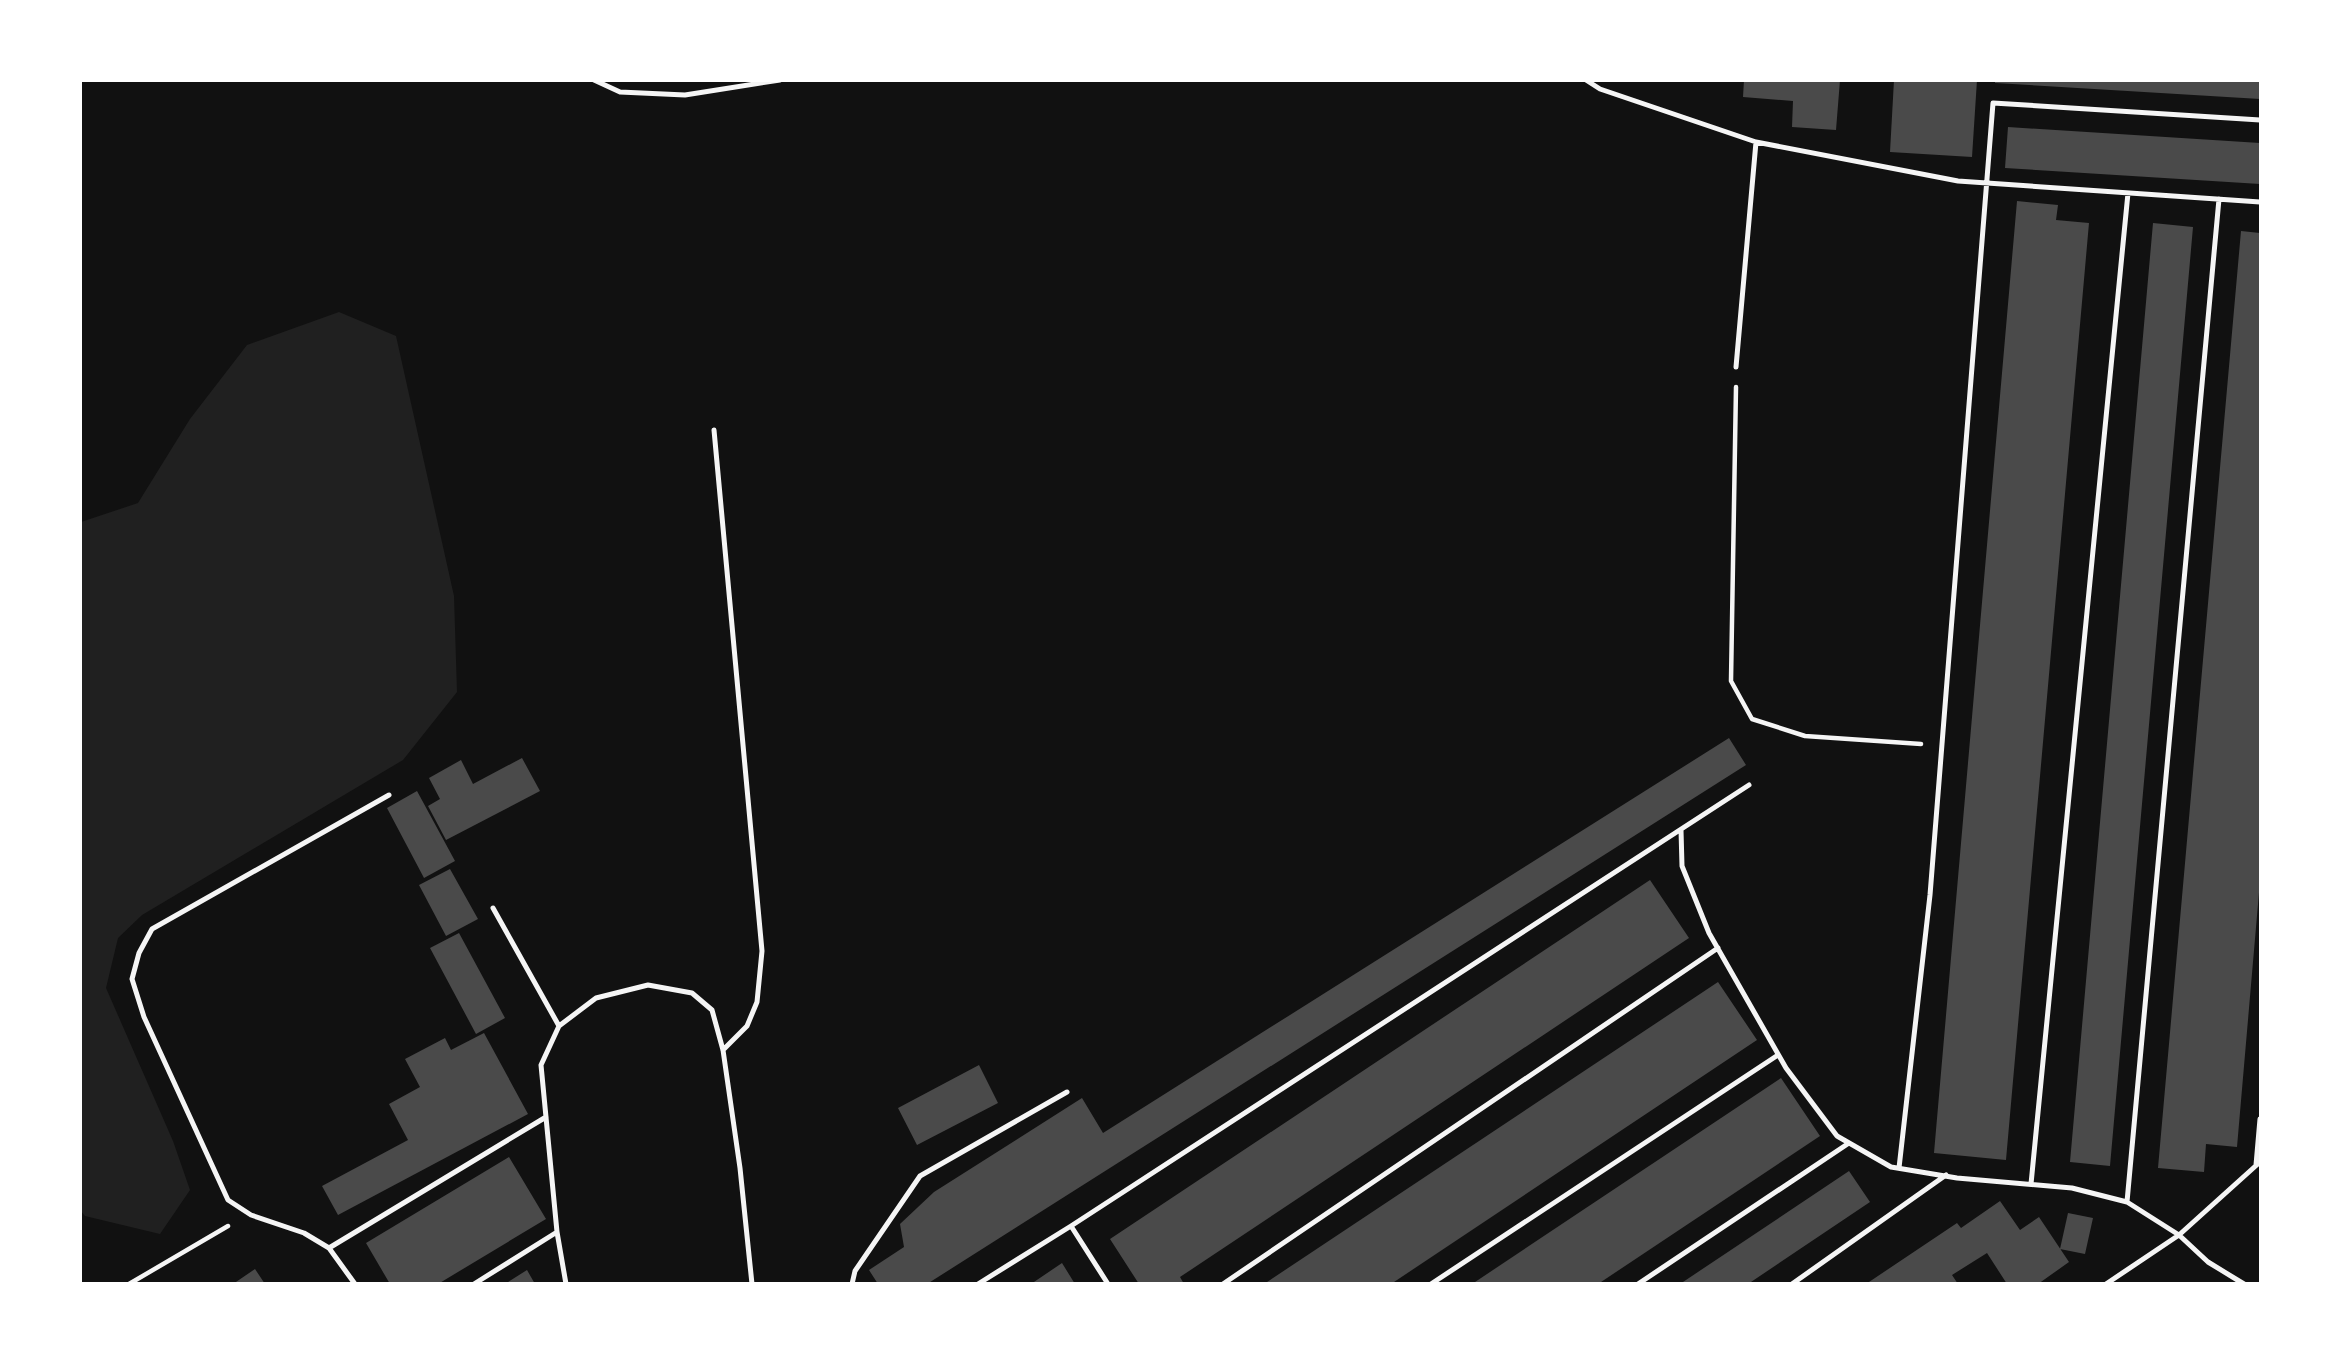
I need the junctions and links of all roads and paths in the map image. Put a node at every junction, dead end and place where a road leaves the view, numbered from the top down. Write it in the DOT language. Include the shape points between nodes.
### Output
graph roads {
  1 [pos="594,80"];
  2 [pos="780,80"];
  3 [pos="1586,80"];
  4 [pos="2260,120"];
  5 [pos="1756,142"];
  6 [pos="1988,183"];
  7 [pos="2128,193"];
  8 [pos="2219,199"];
  9 [pos="2260,202"];
  10 [pos="1736,367"];
  11 [pos="714,429"];
  12 [pos="1942,746"];
  13 [pos="1749,785"];
  14 [pos="389,795"];
  15 [pos="1681,830"];
  16 [pos="494,908"];
  17 [pos="1718,948"];
  18 [pos="559,1026"];
  19 [pos="723,1050"];
  20 [pos="1778,1055"];
  21 [pos="1068,1093"];
  22 [pos="547,1117"];
  23 [pos="2260,1119"];
  24 [pos="1849,1143"];
  25 [pos="2258,1164"];
  26 [pos="1899,1168"];
  27 [pos="1946,1175"];
  28 [pos="2031,1184"];
  29 [pos="2127,1202"];
  30 [pos="251,1216"];
  31 [pos="1071,1226"];
  32 [pos="558,1232"];
  33 [pos="2179,1236"];
  34 [pos="329,1248"];
  35 [pos="129,1283"];
  36 [pos="355,1283"];
  37 [pos="474,1283"];
  38 [pos="566,1283"];
  39 [pos="752,1283"];
  40 [pos="852,1283"];
  41 [pos="978,1283"];
  42 [pos="1108,1283"];
  43 [pos="1223,1283"];
  44 [pos="1431,1283"];
  45 [pos="1638,1283"];
  46 [pos="1792,1283"];
  47 [pos="2106,1283"];
  48 [pos="2244,1283"];
  1 -- 2 [label="lane" via="620,92 685,94"];
  3 -- 5 [label="lane" via="1600,89"];
  4 -- 6 [label="lane" via="1993,103"];
  5 -- 6 [label="lane"];
  5 -- 10 [label="lane"];
  6 -- 7 [label="lane"];
  6 -- 12 [label="lane"];
  7 -- 8 [label="lane"];
  7 -- 28 [label="lane"];
  8 -- 9 [label="lane"];
  8 -- 29 [label="lane"];
  10 -- 12 [label="path" via="1731,681 1741,700 1752,719 1805,736"];
  11 -- 19 [label="lane" via="762,951 757,1002 747,1026"];
  12 -- 26 [label="lane"];
  13 -- 15 [label="lane"];
  14 -- 30 [label="lane" via="152,929 139,953 132,979 144,1017 228,1200"];
  15 -- 17 [label="lane" via="1682,866"];
  15 -- 31 [label="lane"];
  16 -- 18 [label="lane"];
  17 -- 20 [label="lane"];
  17 -- 43 [label="lane"];
  18 -- 19 [label="lane" via="596,998 648,985 692,993 712,1010"];
  18 -- 22 [label="lane" via="541,1065"];
  19 -- 39 [label="lane"];
  20 -- 24 [label="lane" via="1837,1136"];
  20 -- 44 [label="lane"];
  21 -- 40 [label="lane" via="920,1176 855,1271"];
  22 -- 32 [label="lane"];
  22 -- 34 [label="lane"];
  23 -- 25 [label="lane"];
  24 -- 26 [label="lane"];
  24 -- 45 [label="lane"];
  25 -- 33 [label="lane"];
  26 -- 27 [label="lane"];
  27 -- 28 [label="lane"];
  27 -- 46 [label="lane"];
  28 -- 29 [label="lane" via="2072,1188"];
  29 -- 33 [label="lane"];
  30 -- 34 [label="lane" via="304,1233"];
  30 -- 35 [label="path" via="220,1229"];
  31 -- 41 [label="lane"];
  31 -- 42 [label="lane"];
  32 -- 37 [label="lane"];
  32 -- 38 [label="lane"];
  33 -- 47 [label="lane"];
  33 -- 48 [label="lane" via="2208,1262"];
  34 -- 36 [label="lane"];
}
